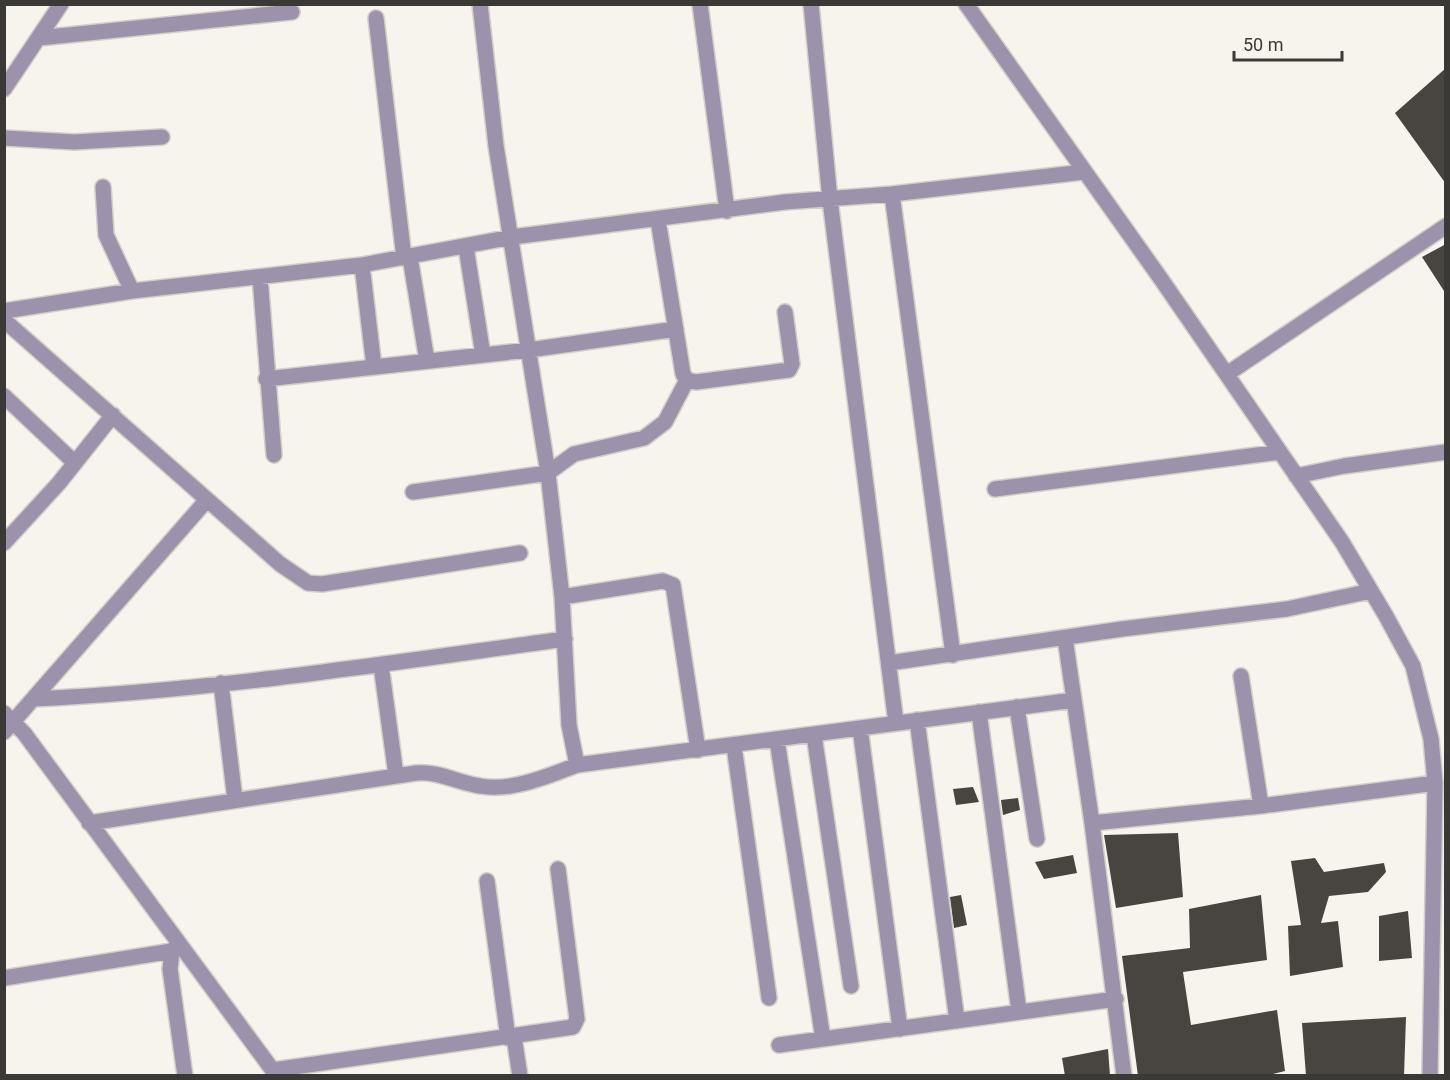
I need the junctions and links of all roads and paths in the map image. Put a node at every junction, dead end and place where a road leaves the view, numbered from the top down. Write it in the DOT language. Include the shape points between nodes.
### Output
graph roads {
  1 [pos="480,4"];
  2 [pos="700,4"];
  3 [pos="811,4"];
  4 [pos="966,4"];
  5 [pos="58,6"];
  6 [pos="292,12"];
  7 [pos="376,18"];
  8 [pos="39,38"];
  9 [pos="11,69"];
  10 [pos="4,89"];
  11 [pos="162,137"];
  12 [pos="4,138"];
  13 [pos="1084,172"];
  14 [pos="103,187"];
  15 [pos="892,194"];
  16 [pos="830,200"];
  17 [pos="727,211"];
  18 [pos="658,220"];
  19 [pos="1446,226"];
  20 [pos="512,237"];
  21 [pos="466,247"];
  22 [pos="407,257"];
  23 [pos="362,265"];
  24 [pos="260,277"];
  25 [pos="132,291"];
  26 [pos="4,311"];
  27 [pos="786,312"];
  28 [pos="4,320"];
  29 [pos="676,329"];
  30 [pos="529,350"];
  31 [pos="483,355"];
  32 [pos="427,361"];
  33 [pos="374,367"];
  34 [pos="1227,374"];
  35 [pos="266,379"];
  36 [pos="687,380"];
  37 [pos="4,396"];
  38 [pos="113,415"];
  39 [pos="1280,452"];
  40 [pos="1446,452"];
  41 [pos="274,455"];
  42 [pos="75,463"];
  43 [pos="548,473"];
  44 [pos="1296,476"];
  45 [pos="995,489"];
  46 [pos="413,492"];
  47 [pos="206,501"];
  48 [pos="4,543"];
  49 [pos="520,553"];
  50 [pos="1371,591"];
  51 [pos="562,597"];
  52 [pos="1065,638"];
  53 [pos="565,639"];
  54 [pos="952,655"];
  55 [pos="888,663"];
  56 [pos="381,664"];
  57 [pos="1241,676"];
  58 [pos="221,683"];
  59 [pos="33,699"];
  60 [pos="1074,700"];
  61 [pos="1017,707"];
  62 [pos="979,712"];
  63 [pos="917,720"];
  64 [pos="7,722"];
  65 [pos="896,723"];
  66 [pos="860,728"];
  67 [pos="814,735"];
  68 [pos="777,740"];
  69 [pos="734,746"];
  70 [pos="698,750"];
  71 [pos="577,765"];
  72 [pos="396,775"];
  73 [pos="1435,783"];
  74 [pos="235,800"];
  75 [pos="1261,806"];
  76 [pos="89,823"];
  77 [pos="1092,823"];
  78 [pos="1037,839"];
  79 [pos="558,868"];
  80 [pos="487,881"];
  81 [pos="175,948"];
  82 [pos="4,978"];
  83 [pos="851,986"];
  84 [pos="769,998"];
  85 [pos="1116,999"];
  86 [pos="1019,1011"];
  87 [pos="957,1021"];
  88 [pos="900,1029"];
  89 [pos="511,1037"];
  90 [pos="823,1039"];
  91 [pos="779,1045"];
  92 [pos="275,1073"];
  93 [pos="185,1076"];
  94 [pos="520,1076"];
  95 [pos="1124,1076"];
  96 [pos="1430,1076"];
  1 -- 20 [label="street" via="493,125"];
  2 -- 17 [label="street"];
  3 -- 16 [label="street"];
  4 -- 13 [label="street"];
  5 -- 8 [label="street"];
  6 -- 8 [label="street"];
  7 -- 22 [label="street"];
  8 -- 9 [label="street"];
  9 -- 10 [label="street"];
  11 -- 12 [label="street" via="74,142"];
  13 -- 15 [label="street"];
  13 -- 34 [label="street"];
  14 -- 25 [label="street" via="106,235"];
  15 -- 16 [label="street"];
  15 -- 54 [label="street"];
  16 -- 17 [label="street"];
  16 -- 55 [label="street"];
  17 -- 18 [label="street"];
  18 -- 20 [label="street"];
  18 -- 29 [label="street"];
  19 -- 34 [label="street"];
  20 -- 21 [label="street"];
  20 -- 30 [label="street"];
  21 -- 22 [label="street"];
  21 -- 31 [label="street"];
  22 -- 23 [label="street"];
  22 -- 32 [label="street"];
  23 -- 24 [label="street"];
  23 -- 33 [label="street"];
  24 -- 25 [label="street"];
  24 -- 35 [label="street"];
  25 -- 26 [label="street"];
  27 -- 36 [label="street" via="792,364 789,370"];
  28 -- 38 [label="street"];
  29 -- 30 [label="street"];
  29 -- 36 [label="street"];
  30 -- 31 [label="street"];
  30 -- 43 [label="street"];
  31 -- 32 [label="street"];
  32 -- 33 [label="street"];
  33 -- 35 [label="street"];
  34 -- 39 [label="street"];
  35 -- 41 [label="street"];
  36 -- 43 [label="street" via="674,408 657,430 644,438 574,454"];
  37 -- 42 [label="street"];
  38 -- 42 [label="street"];
  38 -- 47 [label="street"];
  39 -- 44 [label="street"];
  39 -- 45 [label="street"];
  40 -- 44 [label="street"];
  42 -- 48 [label="street"];
  43 -- 46 [label="street"];
  43 -- 51 [label="street"];
  44 -- 50 [label="street"];
  47 -- 49 [label="street" via="297,576 314,584"];
  47 -- 59 [label="street"];
  50 -- 52 [label="street" via="1287,609"];
  50 -- 73 [label="street" via="1413,666 1431,739"];
  51 -- 53 [label="street"];
  51 -- 70 [label="street" via="663,581 673,585"];
  52 -- 54 [label="street"];
  52 -- 60 [label="street"];
  53 -- 56 [label="street"];
  53 -- 71 [label="street" via="568,710"];
  54 -- 55 [label="street"];
  55 -- 65 [label="street"];
  56 -- 58 [label="street"];
  56 -- 72 [label="street"];
  57 -- 75 [label="street"];
  58 -- 59 [label="street"];
  58 -- 74 [label="street"];
  59 -- 64 [label="street"];
  60 -- 61 [label="street"];
  60 -- 77 [label="street"];
  61 -- 62 [label="street"];
  61 -- 78 [label="street"];
  62 -- 63 [label="street"];
  62 -- 86 [label="street"];
  63 -- 65 [label="street"];
  63 -- 87 [label="street"];
  64 -- 76 [label="street"];
  65 -- 66 [label="street"];
  66 -- 67 [label="street"];
  66 -- 88 [label="street"];
  67 -- 68 [label="street"];
  67 -- 83 [label="street"];
  68 -- 69 [label="street"];
  68 -- 90 [label="street"];
  69 -- 70 [label="street"];
  69 -- 84 [label="street"];
  70 -- 71 [label="street"];
  71 -- 72 [label="street" via="493,788 427,772"];
  72 -- 74 [label="street"];
  73 -- 75 [label="street"];
  73 -- 96 [label="street"];
  74 -- 76 [label="street"];
  75 -- 77 [label="street"];
  76 -- 81 [label="street"];
  77 -- 85 [label="street"];
  79 -- 89 [label="street" via="576,1024 568,1029"];
  80 -- 89 [label="street"];
  81 -- 82 [label="street"];
  81 -- 92 [label="street"];
  81 -- 93 [label="street" via="170,969"];
  85 -- 86 [label="street"];
  85 -- 95 [label="street"];
  86 -- 87 [label="street"];
  87 -- 88 [label="street"];
  88 -- 90 [label="street"];
  89 -- 92 [label="street"];
  89 -- 94 [label="street"];
  90 -- 91 [label="street"];
}
